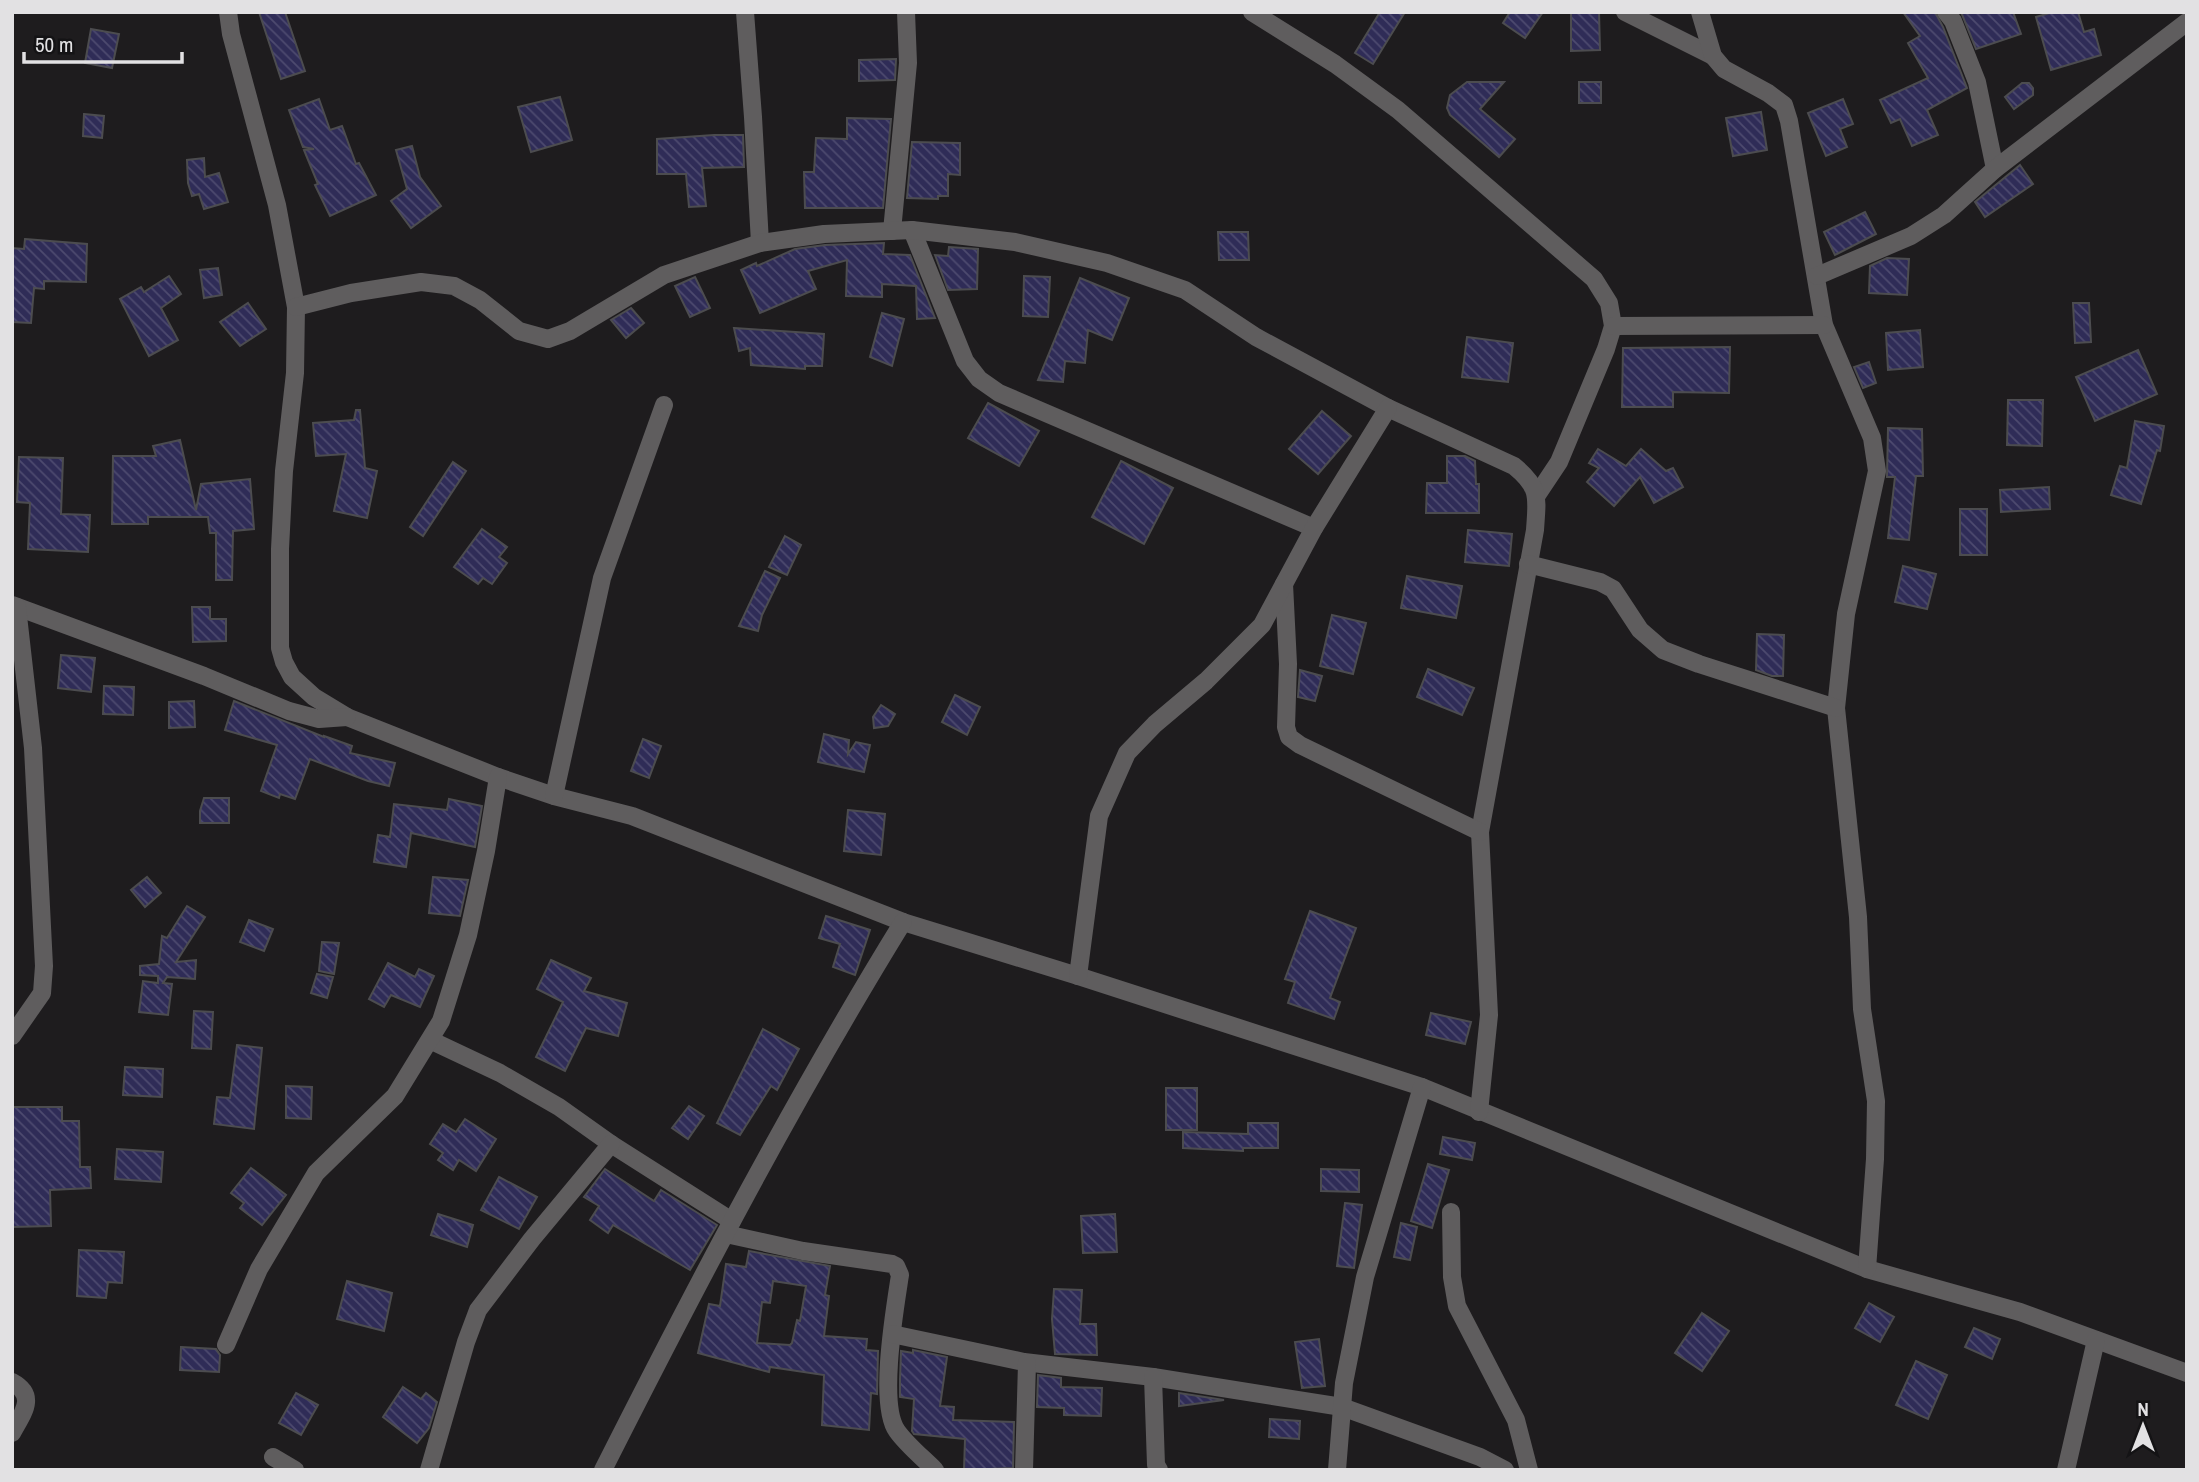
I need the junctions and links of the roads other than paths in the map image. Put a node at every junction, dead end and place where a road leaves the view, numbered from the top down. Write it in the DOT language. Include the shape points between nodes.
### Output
graph roads {
  1 [pos="228,12"];
  2 [pos="745,12"];
  3 [pos="906,12"];
  4 [pos="1252,12"];
  5 [pos="1625,12"];
  6 [pos="1700,12"];
  7 [pos="1946,12"];
  8 [pos="2187,22"];
  9 [pos="1713,56"];
  10 [pos="1995,169"];
  11 [pos="912,230"];
  12 [pos="892,231"];
  13 [pos="760,243"];
  14 [pos="1817,276"];
  15 [pos="296,307"];
  16 [pos="1824,325"];
  17 [pos="1613,326"];
  18 [pos="664,405"];
  19 [pos="1388,408"];
  20 [pos="1537,495"];
  21 [pos="1314,528"];
  22 [pos="1528,564"];
  23 [pos="1284,584"];
  24 [pos="15,606"];
  25 [pos="1836,708"];
  26 [pos="347,717"];
  27 [pos="498,777"];
  28 [pos="554,796"];
  29 [pos="1480,832"];
  30 [pos="902,922"];
  31 [pos="1078,976"];
  32 [pos="12,1036"];
  33 [pos="430,1040"];
  34 [pos="1422,1087"];
  35 [pos="1479,1112"];
  36 [pos="611,1144"];
  37 [pos="1451,1212"];
  38 [pos="729,1227"];
  39 [pos="1867,1269"];
  40 [pos="892,1334"];
  41 [pos="2096,1340"];
  42 [pos="226,1345"];
  43 [pos="1027,1363"];
  44 [pos="2187,1373"];
  45 [pos="1153,1377"];
  46 [pos="12,1382"];
  47 [pos="1342,1407"];
  48 [pos="12,1433"];
  49 [pos="273,1457"];
  50 [pos="295,1470"];
  51 [pos="429,1470"];
  52 [pos="603,1470"];
  53 [pos="935,1470"];
  54 [pos="1024,1470"];
  55 [pos="1159,1470"];
  56 [pos="1337,1470"];
  57 [pos="1505,1470"];
  58 [pos="1529,1470"];
  59 [pos="2066,1470"];
  1 -- 15 [label="street" via="277,205"];
  2 -- 13 [label="street"];
  3 -- 12 [label="street" via="908,63"];
  4 -- 17 [label="street" via="1398,110 1594,279 1609,303"];
  5 -- 9 [label="street"];
  6 -- 9 [label="street"];
  7 -- 10 [label="street" via="1978,82"];
  8 -- 10 [label="street"];
  9 -- 14 [label="street" via="1724,69 1784,105"];
  10 -- 14 [label="street" via="1944,215 1911,236"];
  11 -- 12 [label="street"];
  11 -- 19 [label="street" via="1015,242 1107,263 1185,290 1256,337"];
  11 -- 21 [label="street" via="965,361 979,379 999,393"];
  12 -- 13 [label="street"];
  13 -- 15 [label="street" via="664,275 570,331 548,339 519,331 454,286 421,282"];
  14 -- 16 [label="street"];
  15 -- 26 [label="street" via="280,549 280,648 292,677"];
  16 -- 17 [label="street"];
  16 -- 25 [label="street" via="1872,438 1877,471 1846,614"];
  17 -- 20 [label="street" via="1559,462"];
  18 -- 28 [label="street" via="602,578"];
  19 -- 20 [label="street" via="1514,466 1528,478"];
  19 -- 21 [label="street"];
  20 -- 22 [label="street"];
  21 -- 23 [label="street"];
  22 -- 25 [label="street" via="1613,589 1640,630 1663,650"];
  22 -- 29 [label="street"];
  23 -- 29 [label="street" via="1289,737"];
  23 -- 31 [label="street" via="1262,625 1126,753 1099,816"];
  24 -- 26 [label="street" via="289,711 318,719"];
  24 -- 32 [label="street" via="33,748 44,966 41,993"];
  25 -- 39 [label="street" via="1858,917 1862,1009 1876,1101"];
  26 -- 27 [label="street"];
  27 -- 28 [label="street"];
  27 -- 33 [label="street" via="467,934 441,1021"];
  28 -- 30 [label="street" via="632,816"];
  29 -- 35 [label="street" via="1489,1015"];
  30 -- 31 [label="street"];
  30 -- 38 [label="street"];
  31 -- 34 [label="street"];
  33 -- 36 [label="street" via="500,1073"];
  33 -- 42 [label="street" via="395,1096 316,1173 259,1269"];
  34 -- 35 [label="street"];
  34 -- 47 [label="street" via="1365,1276"];
  35 -- 39 [label="street"];
  36 -- 38 [label="street"];
  36 -- 51 [label="street" via="478,1310"];
  37 -- 58 [label="street" via="1457,1306 1516,1420"];
  38 -- 40 [label="street" via="803,1251 896,1266 900,1275"];
  38 -- 52 [label="street"];
  39 -- 41 [label="street" via="2020,1312"];
  40 -- 43 [label="street"];
  40 -- 53 [label="street" via="890,1418"];
  41 -- 44 [label="street"];
  41 -- 59 [label="street"];
  43 -- 45 [label="street"];
  43 -- 54 [label="street"];
  45 -- 47 [label="street"];
  45 -- 55 [label="street"];
  46 -- 48 [label="street" via="26,1394 27,1404"];
  47 -- 56 [label="street"];
  47 -- 57 [label="street"];
  49 -- 50 [label="street"];
}
